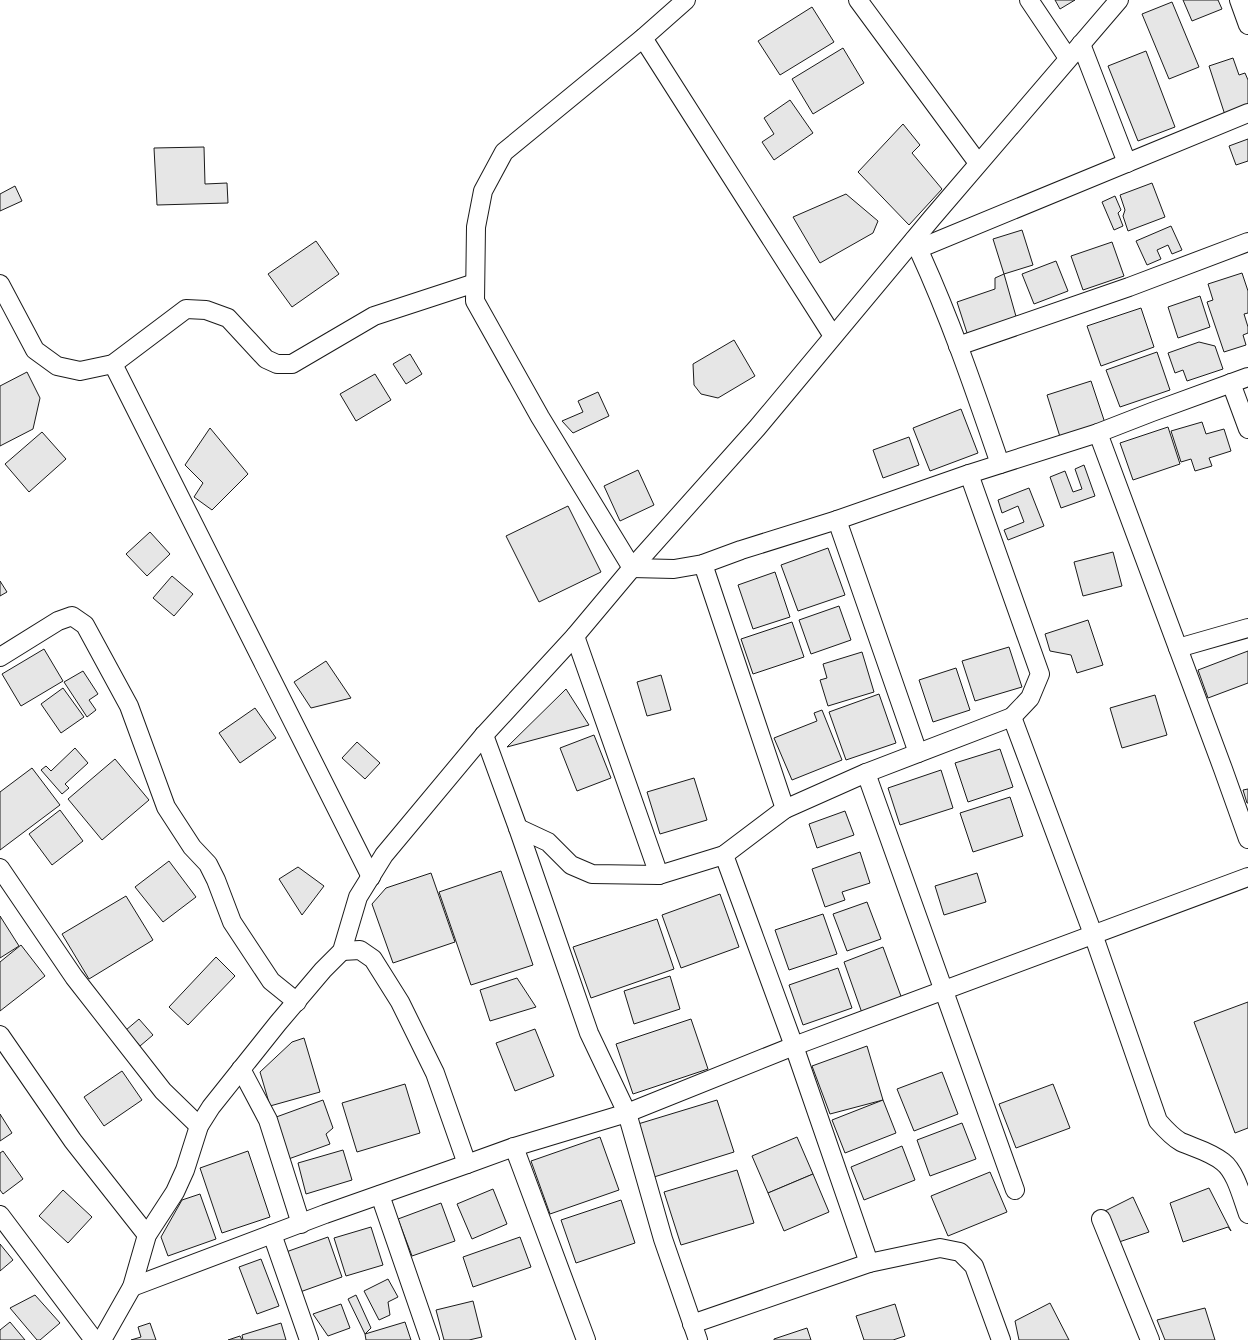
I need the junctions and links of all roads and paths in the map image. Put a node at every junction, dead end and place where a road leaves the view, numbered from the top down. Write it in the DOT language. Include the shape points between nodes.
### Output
graph roads {
  1 [pos="686,0"];
  2 [pos="858,0"];
  3 [pos="1029,0"];
  4 [pos="1119,0"];
  5 [pos="1239,0"];
  6 [pos="1248,25"];
  7 [pos="643,38"];
  8 [pos="1081,44"];
  9 [pos="1068,58"];
  10 [pos="1248,113"];
  11 [pos="978,163"];
  12 [pos="1127,163"];
  13 [pos="1248,242"];
  14 [pos="916,244"];
  15 [pos="475,283"];
  16 [pos="0,284"];
  17 [pos="833,336"];
  18 [pos="958,346"];
  19 [pos="113,364"];
  20 [pos="1248,378"];
  21 [pos="1231,384"];
  22 [pos="1248,429"];
  23 [pos="1098,433"];
  24 [pos="1000,464"];
  25 [pos="969,474"];
  26 [pos="837,520"];
  27 [pos="703,564"];
  28 [pos="632,568"];
  29 [pos="1248,628"];
  30 [pos="575,636"];
  31 [pos="1178,648"];
  32 [pos="0,657"];
  33 [pos="1012,716"];
  34 [pos="484,735"];
  35 [pos="918,753"];
  36 [pos="866,773"];
  37 [pos="785,809"];
  38 [pos="518,828"];
  39 [pos="1248,839"];
  40 [pos="724,855"];
  41 [pos="0,868"];
  42 [pos="371,876"];
  43 [pos="659,876"];
  44 [pos="1248,877"];
  45 [pos="1093,934"];
  46 [pos="342,951"];
  47 [pos="944,991"];
  48 [pos="297,1002"];
  49 [pos="0,1035"];
  50 [pos="794,1046"];
  51 [pos="241,1069"];
  52 [pos="627,1113"];
  53 [pos="199,1126"];
  54 [pos="514,1147"];
  55 [pos="467,1164"];
  56 [pos="1016,1190"];
  57 [pos="380,1195"];
  58 [pos="1248,1214"];
  59 [pos="0,1215"];
  60 [pos="1101,1219"];
  61 [pos="301,1224"];
  62 [pos="272,1234"];
  63 [pos="147,1235"];
  64 [pos="869,1263"];
  65 [pos="132,1287"];
  66 [pos="695,1332"];
  67 [pos="94,1340"];
  68 [pos="102,1340"];
  69 [pos="309,1340"];
  70 [pos="430,1340"];
  71 [pos="586,1340"];
  72 [pos="1001,1340"];
  73 [pos="1150,1340"];
  1 -- 7 [label="street"];
  2 -- 11 [label="street"];
  3 -- 9 [label="street"];
  4 -- 8 [label="street"];
  5 -- 6 [label="street"];
  7 -- 15 [label="street" via="504,152 482,191 476,227"];
  7 -- 17 [label="street"];
  8 -- 9 [label="street"];
  8 -- 12 [label="street"];
  9 -- 11 [label="street"];
  10 -- 12 [label="street"];
  11 -- 14 [label="street"];
  12 -- 14 [label="street"];
  13 -- 18 [label="street"];
  14 -- 17 [label="street"];
  14 -- 18 [label="street"];
  15 -- 19 [label="street" via="374,316 292,364 277,364 266,359 228,318 206,310 186,310"];
  15 -- 28 [label="street" via="475,301 540,417"];
  16 -- 19 [label="street" via="35,350 57,366 80,370"];
  17 -- 28 [label="street" via="757,428"];
  18 -- 24 [label="street"];
  19 -- 42 [label="street"];
  20 -- 21 [label="street"];
  21 -- 22 [label="street"];
  21 -- 23 [label="street"];
  23 -- 24 [label="street"];
  23 -- 31 [label="street"];
  24 -- 25 [label="street"];
  25 -- 26 [label="street"];
  25 -- 33 [label="street" via="1040,674 1030,698"];
  26 -- 27 [label="street"];
  26 -- 35 [label="street"];
  27 -- 28 [label="street" via="674,569"];
  27 -- 37 [label="street"];
  28 -- 30 [label="street"];
  29 -- 31 [label="street"];
  30 -- 34 [label="street"];
  30 -- 43 [label="street"];
  31 -- 39 [label="street"];
  32 -- 48 [label="street" via="58,621 72,616 85,625 129,706 166,807 192,847 208,864 232,922 260,966 271,981"];
  33 -- 35 [label="street"];
  33 -- 45 [label="street"];
  34 -- 38 [label="street"];
  34 -- 42 [label="street" via="384,855"];
  35 -- 36 [label="street"];
  36 -- 37 [label="street"];
  36 -- 47 [label="street"];
  37 -- 40 [label="street"];
  38 -- 43 [label="street" via="548,842 570,865 592,874"];
  38 -- 52 [label="street" via="590,1033"];
  40 -- 43 [label="street"];
  40 -- 50 [label="street"];
  41 -- 53 [label="street" via="74,977 163,1091"];
  42 -- 46 [label="street" via="358,897"];
  44 -- 45 [label="street"];
  45 -- 47 [label="street"];
  45 -- 58 [label="street" via="1158,1121 1168,1133 1224,1162 1235,1178"];
  46 -- 48 [label="street"];
  46 -- 55 [label="street" via="360,950 373,959 400,1002 435,1073"];
  47 -- 50 [label="street"];
  47 -- 56 [label="street"];
  48 -- 51 [label="street"];
  49 -- 63 [label="street" via="73,1141"];
  50 -- 52 [label="street"];
  50 -- 64 [label="street"];
  51 -- 53 [label="street"];
  51 -- 61 [label="street" via="268,1120"];
  52 -- 54 [label="street"];
  52 -- 66 [label="street"];
  53 -- 63 [label="street" via="175,1192"];
  54 -- 55 [label="street"];
  54 -- 71 [label="street"];
  55 -- 57 [label="street"];
  57 -- 61 [label="street"];
  57 -- 70 [label="street"];
  59 -- 67 [label="street"];
  60 -- 73 [label="street"];
  61 -- 62 [label="street"];
  62 -- 65 [label="street"];
  62 -- 69 [label="street"];
  63 -- 65 [label="street"];
  64 -- 66 [label="street"];
  64 -- 72 [label="street" via="940,1248 960,1252 974,1266"];
  65 -- 68 [label="street"];
}
